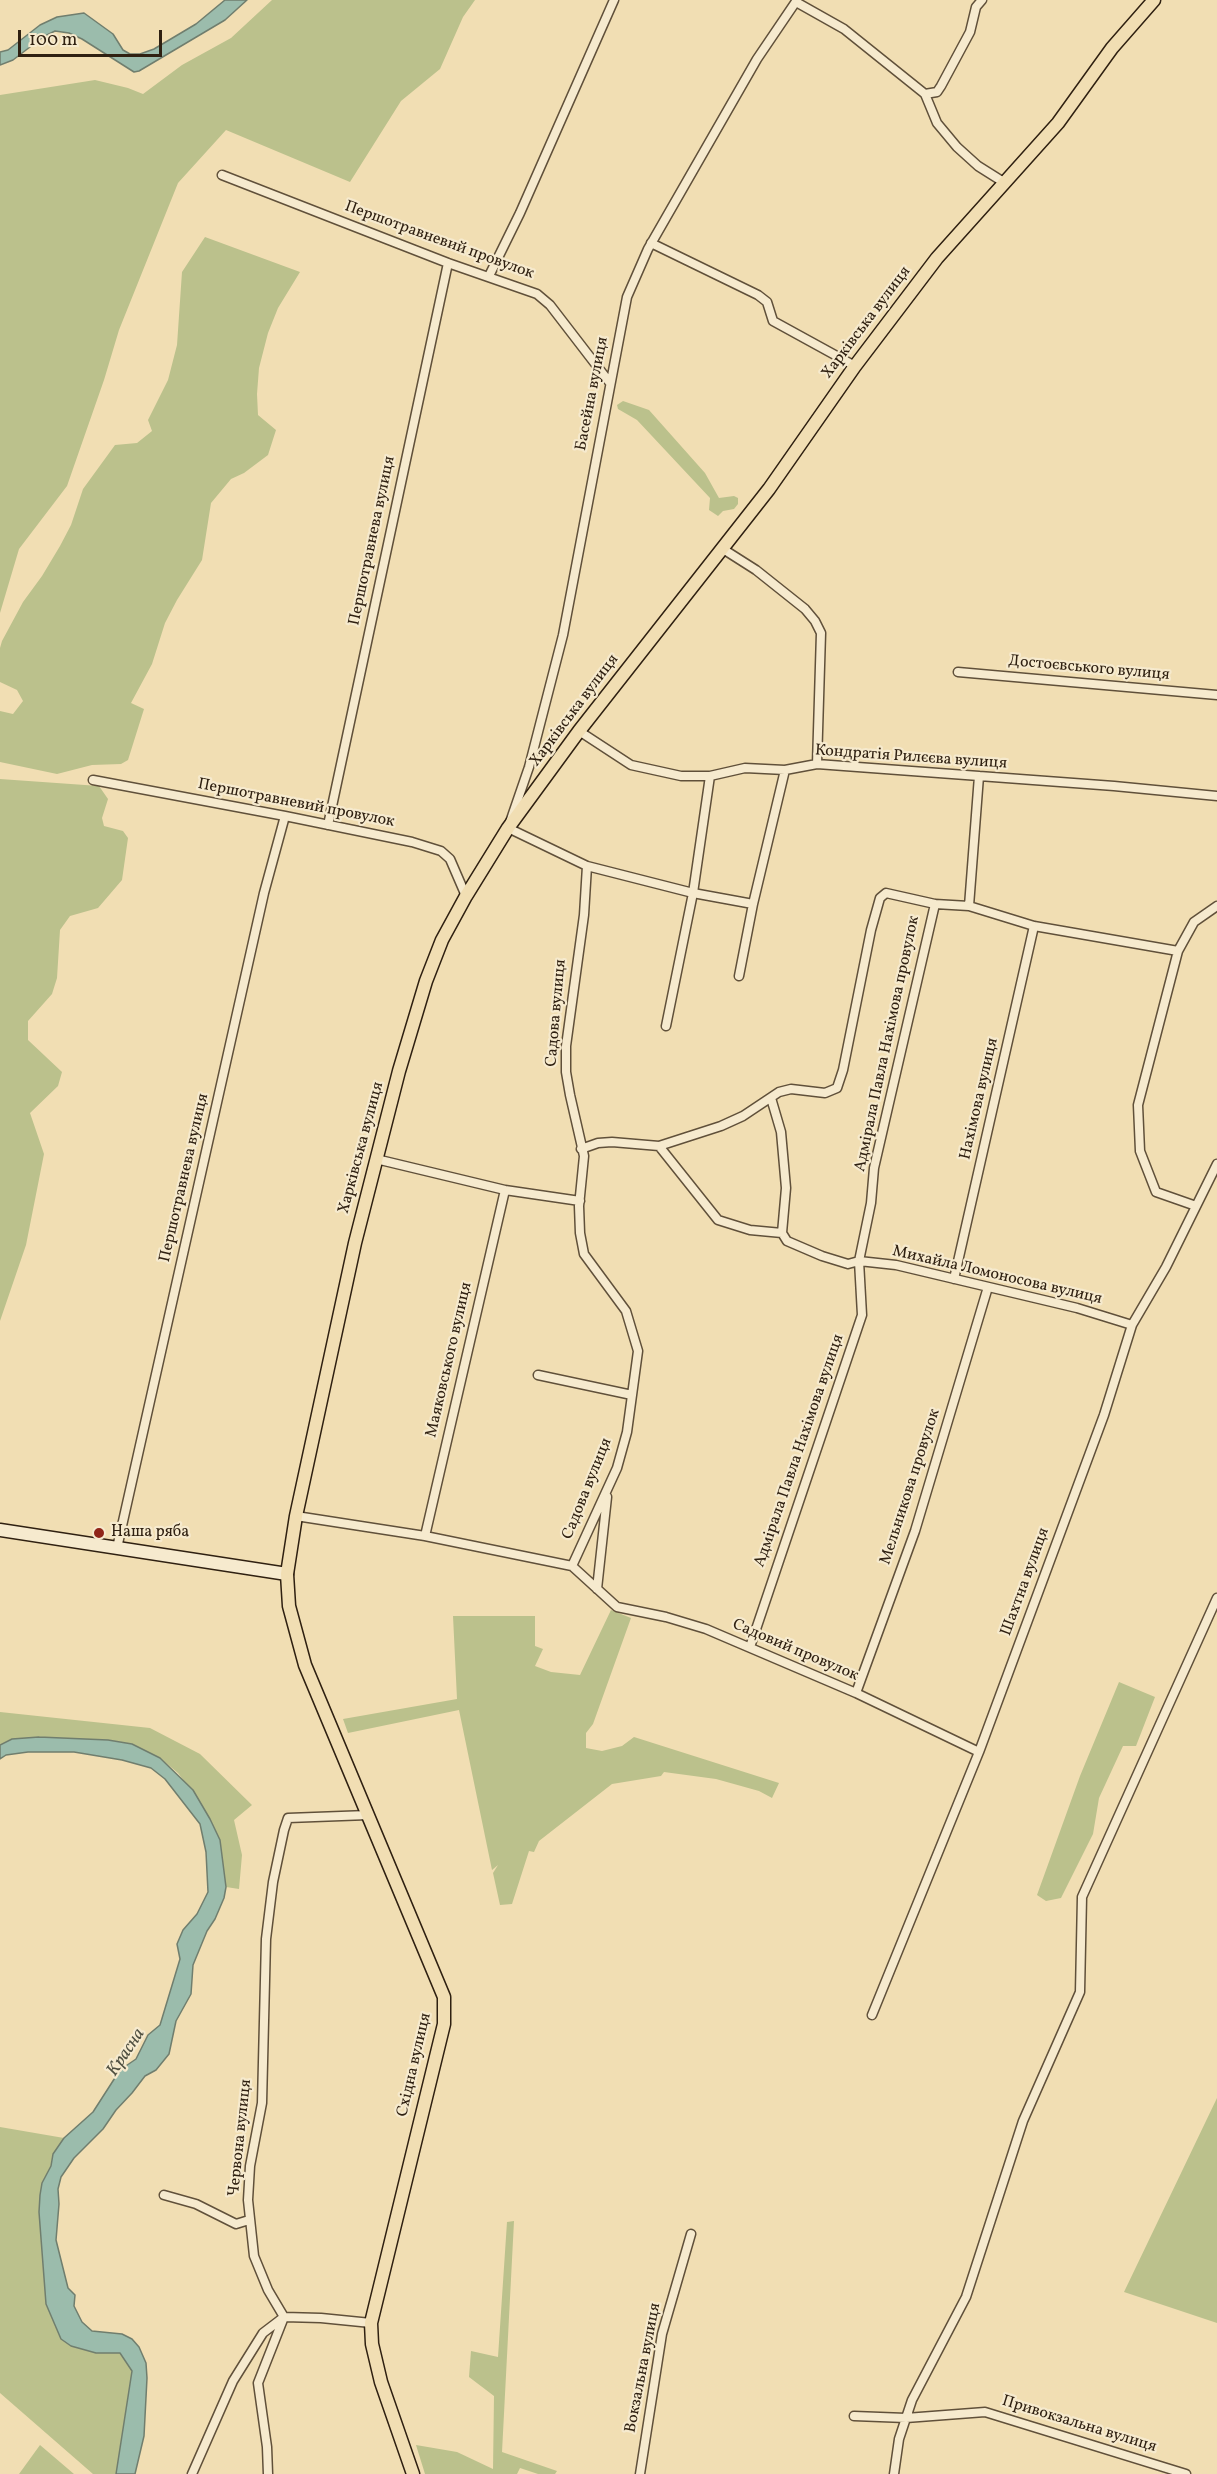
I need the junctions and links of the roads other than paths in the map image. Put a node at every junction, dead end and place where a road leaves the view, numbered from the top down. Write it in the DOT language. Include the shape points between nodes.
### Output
graph roads {
  1 [pos="614,0"];
  2 [pos="982,0"];
  3 [pos="1154,0"];
  4 [pos="796,1"];
  5 [pos="925,94"];
  6 [pos="222,175"];
  7 [pos="1005,183"];
  8 [pos="651,243"];
  9 [pos="448,263"];
  10 [pos="489,276"];
  11 [pos="855,366"];
  12 [pos="610,383"];
  13 [pos="723,549"];
  14 [pos="958,672"];
  15 [pos="1217,695"];
  16 [pos="579,731"];
  17 [pos="817,764"];
  18 [pos="785,770"];
  19 [pos="710,776"];
  20 [pos="979,777"];
  21 [pos="93,780"];
  22 [pos="1217,796"];
  23 [pos="285,816"];
  24 [pos="328,825"];
  25 [pos="508,828"];
  26 [pos="587,866"];
  27 [pos="693,893"];
  28 [pos="466,896"];
  29 [pos="753,904"];
  30 [pos="934,904"];
  31 [pos="969,906"];
  32 [pos="1217,906"];
  33 [pos="1034,926"];
  34 [pos="1178,951"];
  35 [pos="739,976"];
  36 [pos="666,1026"];
  37 [pos="771,1098"];
  38 [pos="659,1146"];
  39 [pos="581,1149"];
  40 [pos="376,1159"];
  41 [pos="1217,1164"];
  42 [pos="505,1190"];
  43 [pos="580,1201"];
  44 [pos="1196,1206"];
  45 [pos="782,1233"];
  46 [pos="859,1261"];
  47 [pos="954,1279"];
  48 [pos="988,1287"];
  49 [pos="1132,1325"];
  50 [pos="538,1375"];
  51 [pos="632,1395"];
  52 [pos="607,1491"];
  53 [pos="296,1515"];
  54 [pos="0,1530"];
  55 [pos="425,1536"];
  56 [pos="117,1548"];
  57 [pos="572,1566"];
  58 [pos="287,1574"];
  59 [pos="597,1589"];
  60 [pos="1217,1598"];
  61 [pos="750,1647"];
  62 [pos="856,1693"];
  63 [pos="979,1752"];
  64 [pos="368,1815"];
  65 [pos="872,2014"];
  66 [pos="164,2195"];
  67 [pos="249,2220"];
  68 [pos="691,2234"];
  69 [pos="284,2317"];
  70 [pos="371,2323"];
  71 [pos="854,2416"];
  72 [pos="906,2418"];
  73 [pos="192,2474"];
  74 [pos="268,2474"];
  75 [pos="413,2474"];
  76 [pos="640,2474"];
  77 [pos="894,2474"];
  78 [pos="1186,2474"];
  1 -- 10 [label="street"];
  2 -- 5 [label="street" via="941,87"];
  3 -- 7 [label="main road, Харківська вулиця" via="1112,48 1058,123"];
  4 -- 5 [label="street" via="844,29"];
  4 -- 8 [label="street, Басейна вулиця" via="757,59"];
  5 -- 7 [label="street" via="937,123 957,147"];
  6 -- 9 [label="street, Першотравневий провулок"];
  7 -- 11 [label="main road, Харківська вулиця" via="942,252"];
  8 -- 11 [label="street" via="758,296 767,302 772,321"];
  8 -- 12 [label="street, Басейна вулиця" via="627,297"];
  9 -- 10 [label="street, Першотравневий провулок"];
  9 -- 24 [label="street, Першотравнева вулиця"];
  10 -- 12 [label="street, Першотравневий провулок" via="537,294 550,305"];
  11 -- 13 [label="main road, Харківська вулиця"];
  12 -- 25 [label="street, Басейна вулиця" via="563,635 529,767"];
  13 -- 16 [label="main road, Харківська вулиця"];
  13 -- 17 [label="street" via="805,609 821,633"];
  14 -- 15 [label="street, Достоєвського вулиця"];
  16 -- 19 [label="street, Кондратія Рилєєва вулиця" via="630,765 681,776"];
  16 -- 25 [label="main road, Харківська вулиця"];
  17 -- 18 [label="street, Кондратія Рилєєва вулиця"];
  17 -- 20 [label="street, Кондратія Рилєєва вулиця"];
  18 -- 19 [label="street, Кондратія Рилєєва вулиця" via="745,768"];
  18 -- 29 [label="street"];
  19 -- 27 [label="street"];
  20 -- 22 [label="street, Кондратія Рилєєва вулиця"];
  20 -- 31 [label="street"];
  21 -- 23 [label="street, Першотравневий провулок"];
  23 -- 24 [label="street, Першотравневий провулок"];
  23 -- 56 [label="street, Першотравнева вулиця" via="264,893"];
  24 -- 28 [label="street, Першотравневий провулок" via="441,851 450,859"];
  25 -- 26 [label="street"];
  25 -- 28 [label="main road, Харківська вулиця"];
  26 -- 27 [label="street"];
  26 -- 39 [label="street, Садова вулиця" via="566,1046 566,1072"];
  27 -- 29 [label="street"];
  27 -- 36 [label="street"];
  28 -- 40 [label="main road, Харківська вулиця" via="426,981"];
  29 -- 35 [label="street"];
  30 -- 31 [label="street"];
  30 -- 37 [label="street" via="896,894 886,893 880,898 837,1088 825,1094 791,1089"];
  30 -- 46 [label="street, Адмірала Павла Нахімова провулок" via="886,1109"];
  31 -- 33 [label="street"];
  32 -- 34 [label="street" via="1194,922"];
  33 -- 34 [label="street"];
  33 -- 47 [label="street, Нахімова вулиця"];
  34 -- 44 [label="street" via="1138,1106 1140,1151 1156,1192"];
  37 -- 38 [label="street" via="721,1126"];
  37 -- 45 [label="street" via="781,1132 786,1188"];
  38 -- 39 [label="street" via="612,1142"];
  38 -- 45 [label="street" via="718,1220 750,1230"];
  39 -- 43 [label="street, Садова вулиця" via="584,1171"];
  40 -- 42 [label="street"];
  40 -- 53 [label="main road, Харківська вулиця"];
  41 -- 44 [label="street, Шахтна вулиця"];
  42 -- 43 [label="street"];
  42 -- 55 [label="street, Маяковського вулиця"];
  43 -- 51 [label="street, Садова вулиця" via="580,1233 585,1254 626,1311 638,1351"];
  44 -- 49 [label="street, Шахтна вулиця"];
  45 -- 46 [label="street, Михайла Ломоносова вулиця" via="788,1241 848,1264"];
  46 -- 47 [label="street, Михайла Ломоносова вулиця"];
  46 -- 61 [label="street, Адмірала Павла Нахімова вулиця" via="862,1316"];
  47 -- 48 [label="street, Михайла Ломоносова вулиця"];
  48 -- 49 [label="street, Михайла Ломоносова вулиця"];
  48 -- 62 [label="street, Мельникова провулок" via="915,1531"];
  49 -- 63 [label="street, Шахтна вулиця" via="1104,1415"];
  50 -- 51 [label="street"];
  51 -- 52 [label="street, Садова вулиця" via="627,1432"];
  52 -- 57 [label="street, Садова вулиця"];
  52 -- 59 [label="street"];
  53 -- 55 [label="street"];
  53 -- 58 [label="main road, Харківська вулиця"];
  54 -- 56 [label="street"];
  55 -- 57 [label="street"];
  56 -- 58 [label="street"];
  57 -- 59 [label="street, Садовий провулок"];
  58 -- 64 [label="main road, Східна вулиця" via="289,1606 305,1665"];
  59 -- 61 [label="street, Садовий провулок" via="617,1607 706,1629"];
  60 -- 72 [label="street" via="1082,1897 1080,1992 1023,2121 966,2297"];
  61 -- 62 [label="street, Садовий провулок"];
  62 -- 63 [label="street, Садовий провулок"];
  63 -- 65 [label="street, Шахтна вулиця"];
  64 -- 67 [label="street, Червона вулиця" via="288,1818 284,1830 266,1939 262,2103 250,2166"];
  64 -- 70 [label="main road, Східна вулиця" via="441,1988 445,2006 444,2024"];
  66 -- 67 [label="street" via="196,2204 236,2224"];
  67 -- 69 [label="street, Червона вулиця" via="254,2256"];
  68 -- 76 [label="street, Вокзальна вулиця" via="662,2334"];
  69 -- 70 [label="street"];
  69 -- 73 [label="street" via="263,2333 233,2381"];
  69 -- 74 [label="street" via="258,2384"];
  70 -- 75 [label="main road, Східна вулиця" via="381,2382"];
  71 -- 72 [label="street, Привокзальна вулиця"];
  72 -- 77 [label="street"];
  72 -- 78 [label="street, Привокзальна вулиця" via="985,2412"];
}
